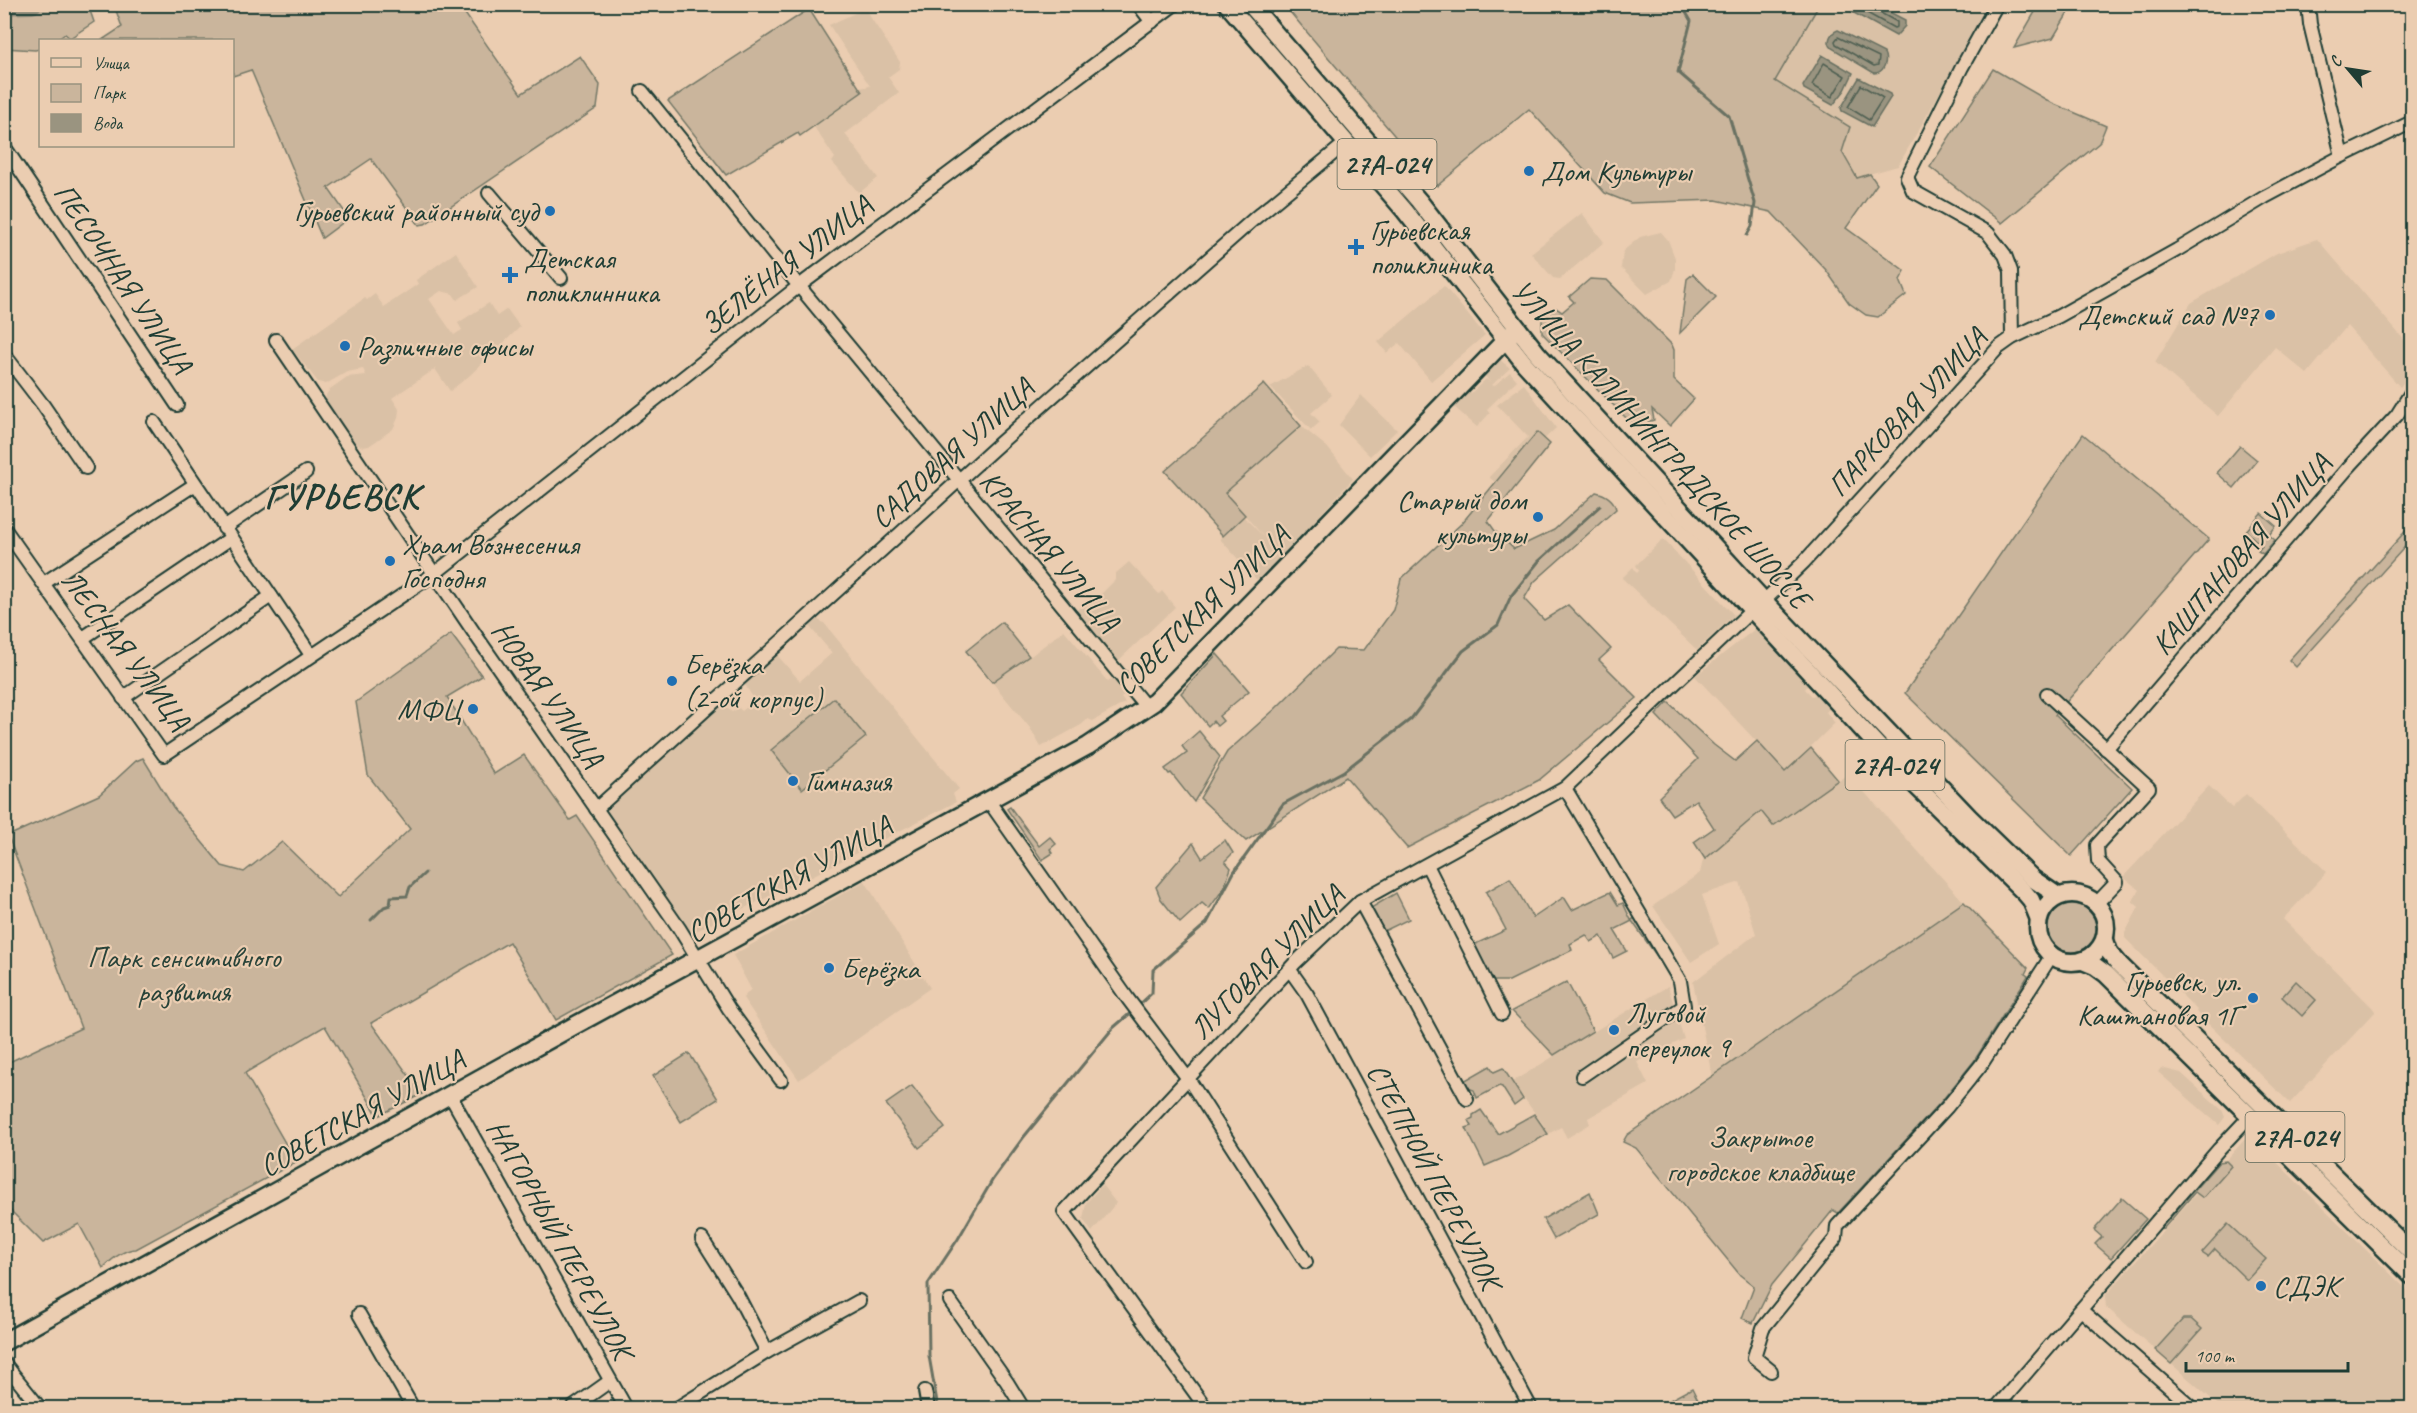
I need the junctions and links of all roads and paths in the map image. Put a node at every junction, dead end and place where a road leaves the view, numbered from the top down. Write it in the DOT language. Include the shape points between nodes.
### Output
graph roads {
  1 [pos="1138,4"];
  2 [pos="1175,4"];
  3 [pos="1227,4"];
  4 [pos="1250,4"];
  5 [pos="1997,4"];
  6 [pos="2308,4"];
  7 [pos="1152,22"];
  8 [pos="642,91"];
  9 [pos="2412,122"];
  10 [pos="1347,142"];
  11 [pos="6,149"];
  12 [pos="2342,156"];
  13 [pos="489,193"];
  14 [pos="561,278"];
  15 [pos="799,286"];
  16 [pos="1511,334"];
  17 [pos="2012,338"];
  18 [pos="276,340"];
  19 [pos="4,354"];
  20 [pos="2412,391"];
  21 [pos="177,405"];
  22 [pos="153,422"];
  23 [pos="86,468"];
  24 [pos="306,472"];
  25 [pos="958,481"];
  26 [pos="194,485"];
  27 [pos="4,528"];
  28 [pos="228,533"];
  29 [pos="434,574"];
  30 [pos="44,583"];
  31 [pos="271,597"];
  32 [pos="1757,606"];
  33 [pos="83,638"];
  34 [pos="310,655"];
  35 [pos="2047,694"];
  36 [pos="123,698"];
  37 [pos="1147,708"];
  38 [pos="2106,749"];
  39 [pos="1565,788"];
  40 [pos="988,800"];
  41 [pos="596,809"];
  42 [pos="1427,865"];
  43 [pos="2058,897"];
  44 [pos="1360,901"];
  45 [pos="2097,903"];
  46 [pos="2038,917"];
  47 [pos="2105,940"];
  48 [pos="2052,956"];
  49 [pos="698,960"];
  50 [pos="2083,961"];
  51 [pos="1290,970"];
  52 [pos="1502,1014"];
  53 [pos="1582,1076"];
  54 [pos="782,1080"];
  55 [pos="1189,1080"];
  56 [pos="450,1095"];
  57 [pos="1467,1099"];
  58 [pos="2250,1116"];
  59 [pos="702,1239"];
  60 [pos="2412,1253"];
  61 [pos="1306,1262"];
  62 [pos="2412,1276"];
  63 [pos="859,1301"];
  64 [pos="950,1301"];
  65 [pos="2081,1310"];
  66 [pos="359,1314"];
  67 [pos="4,1342"];
  68 [pos="767,1352"];
  69 [pos="4,1363"];
  70 [pos="1771,1371"];
  71 [pos="610,1381"];
  72 [pos="925,1391"];
  73 [pos="40,1408"];
  74 [pos="413,1408"];
  75 [pos="572,1408"];
  76 [pos="626,1408"];
  77 [pos="677,1408"];
  78 [pos="928,1408"];
  79 [pos="1023,1408"];
  80 [pos="1206,1408"];
  81 [pos="1531,1408"];
  82 [pos="1996,1408"];
  83 [pos="2193,1408"];
  1 -- 7 [label="street"];
  2 -- 7 [label="street, ЗЕЛЁНАЯ УЛИЦА"];
  3 -- 10 [label="main road, 27А-024"];
  4 -- 16 [label="main road, УЛИЦА КАЛИНИНГРАДСКОЕ ШОССЕ / 27А-024" via="1419,201"];
  5 -- 17 [label="street" via="1907,177 1913,191 1988,233 2005,255 2011,271"];
  6 -- 12 [label="street"];
  7 -- 15 [label="street, ЗЕЛЁНАЯ УЛИЦА"];
  8 -- 15 [label="street, КРАСНАЯ УЛИЦА"];
  9 -- 12 [label="street, ПАРКОВАЯ УЛИЦА"];
  10 -- 16 [label="main road, 27А-024"];
  10 -- 25 [label="street, САДОВАЯ УЛИЦА" via="1255,218"];
  11 -- 21 [label="street, ПЕСОЧНАЯ УЛИЦА"];
  12 -- 17 [label="street, ПАРКОВАЯ УЛИЦА" via="2059,316"];
  13 -- 14 [label="street"];
  15 -- 25 [label="street, КРАСНАЯ УЛИЦА"];
  15 -- 29 [label="street, ЗЕЛЁНАЯ УЛИЦА"];
  16 -- 32 [label="main road, УЛИЦА КАЛИНИНГРАДСКОЕ ШОССЕ / 27А-024" via="1525,364"];
  16 -- 37 [label="main road, СОВЕТСКАЯ УЛИЦА"];
  17 -- 32 [label="street, ПАРКОВАЯ УЛИЦА" via="1998,348 1804,562"];
  18 -- 29 [label="street, НОВАЯ УЛИЦА"];
  19 -- 23 [label="street"];
  20 -- 38 [label="street, КАШТАНОВАЯ УЛИЦА" via="2397,415"];
  22 -- 26 [label="street"];
  24 -- 28 [label="street"];
  25 -- 37 [label="street, КРАСНАЯ УЛИЦА"];
  25 -- 41 [label="street, САДОВАЯ УЛИЦА"];
  26 -- 28 [label="street"];
  26 -- 30 [label="street"];
  27 -- 30 [label="street, ЛЕСНАЯ УЛИЦА"];
  28 -- 31 [label="street"];
  28 -- 33 [label="street"];
  29 -- 34 [label="street, ЛЕСНАЯ УЛИЦА"];
  29 -- 41 [label="street, НОВАЯ УЛИЦА"];
  30 -- 33 [label="street, ЛЕСНАЯ УЛИЦА"];
  31 -- 34 [label="street"];
  31 -- 36 [label="street"];
  32 -- 39 [label="street, ЛУГОВАЯ УЛИЦА"];
  32 -- 43 [label="main road, УЛИЦА КАЛИНИНГРАДСКОЕ ШОССЕ / 27А-024" via="2001,850"];
  32 -- 46 [label="main road, УЛИЦА КАЛИНИНГРАДСКОЕ ШОССЕ / 27А-024" via="1898,768 2025,893"];
  33 -- 36 [label="street, ЛЕСНАЯ УЛИЦА"];
  34 -- 36 [label="street, ЛЕСНАЯ УЛИЦА" via="164,755"];
  35 -- 38 [label="street"];
  37 -- 40 [label="main road, СОВЕТСКАЯ УЛИЦА" via="1088,746"];
  38 -- 45 [label="street" via="2149,788 2097,845 2098,861 2116,882"];
  39 -- 42 [label="street, ЛУГОВАЯ УЛИЦА"];
  39 -- 53 [label="street" via="1680,981 1684,1006"];
  40 -- 49 [label="main road, СОВЕТСКАЯ УЛИЦА"];
  40 -- 55 [label="street"];
  41 -- 49 [label="street, НОВАЯ УЛИЦА"];
  42 -- 44 [label="street, ЛУГОВАЯ УЛИЦА"];
  42 -- 52 [label="street"];
  43 -- 45 [label="main road" via="2074,893"];
  43 -- 46 [label="main road" via="2045,905"];
  44 -- 51 [label="street, ЛУГОВАЯ УЛИЦА"];
  44 -- 57 [label="street"];
  45 -- 47 [label="main road, 27А-024" via="2107,927"];
  46 -- 48 [label="main road, 27А-024" via="2037,934"];
  47 -- 50 [label="main road" via="2098,951"];
  47 -- 60 [label="main road, 27А-024" via="2119,964"];
  48 -- 50 [label="main road" via="2068,962"];
  48 -- 70 [label="street" via="1981,1065 1837,1226 1836,1238 1763,1328 1754,1357"];
  49 -- 54 [label="street, НОВАЯ УЛИЦА"];
  49 -- 56 [label="main road, СОВЕТСКАЯ УЛИЦА"];
  50 -- 58 [label="main road" via="2106,974"];
  51 -- 55 [label="street, ЛУГОВАЯ УЛИЦА"];
  51 -- 81 [label="street, СТЕПНОЙ ПЕРЕУЛОК" via="1307,994"];
  55 -- 61 [label="street"];
  55 -- 80 [label="street, ЛУГОВАЯ УЛИЦА" via="1064,1212"];
  56 -- 67 [label="main road, СОВЕТСКАЯ УЛИЦА"];
  56 -- 71 [label="street, НАГОРНЫЙ ПЕРЕУЛОК"];
  58 -- 62 [label="main road"];
  58 -- 65 [label="street"];
  59 -- 68 [label="street"];
  63 -- 68 [label="street"];
  64 -- 79 [label="street"];
  65 -- 82 [label="street"];
  65 -- 83 [label="street"];
  66 -- 74 [label="street"];
  68 -- 77 [label="street"];
  69 -- 73 [label="street"];
  71 -- 75 [label="street"];
  71 -- 76 [label="street, НАГОРНЫЙ ПЕРЕУЛОК"];
  72 -- 78 [label="street"];
}
